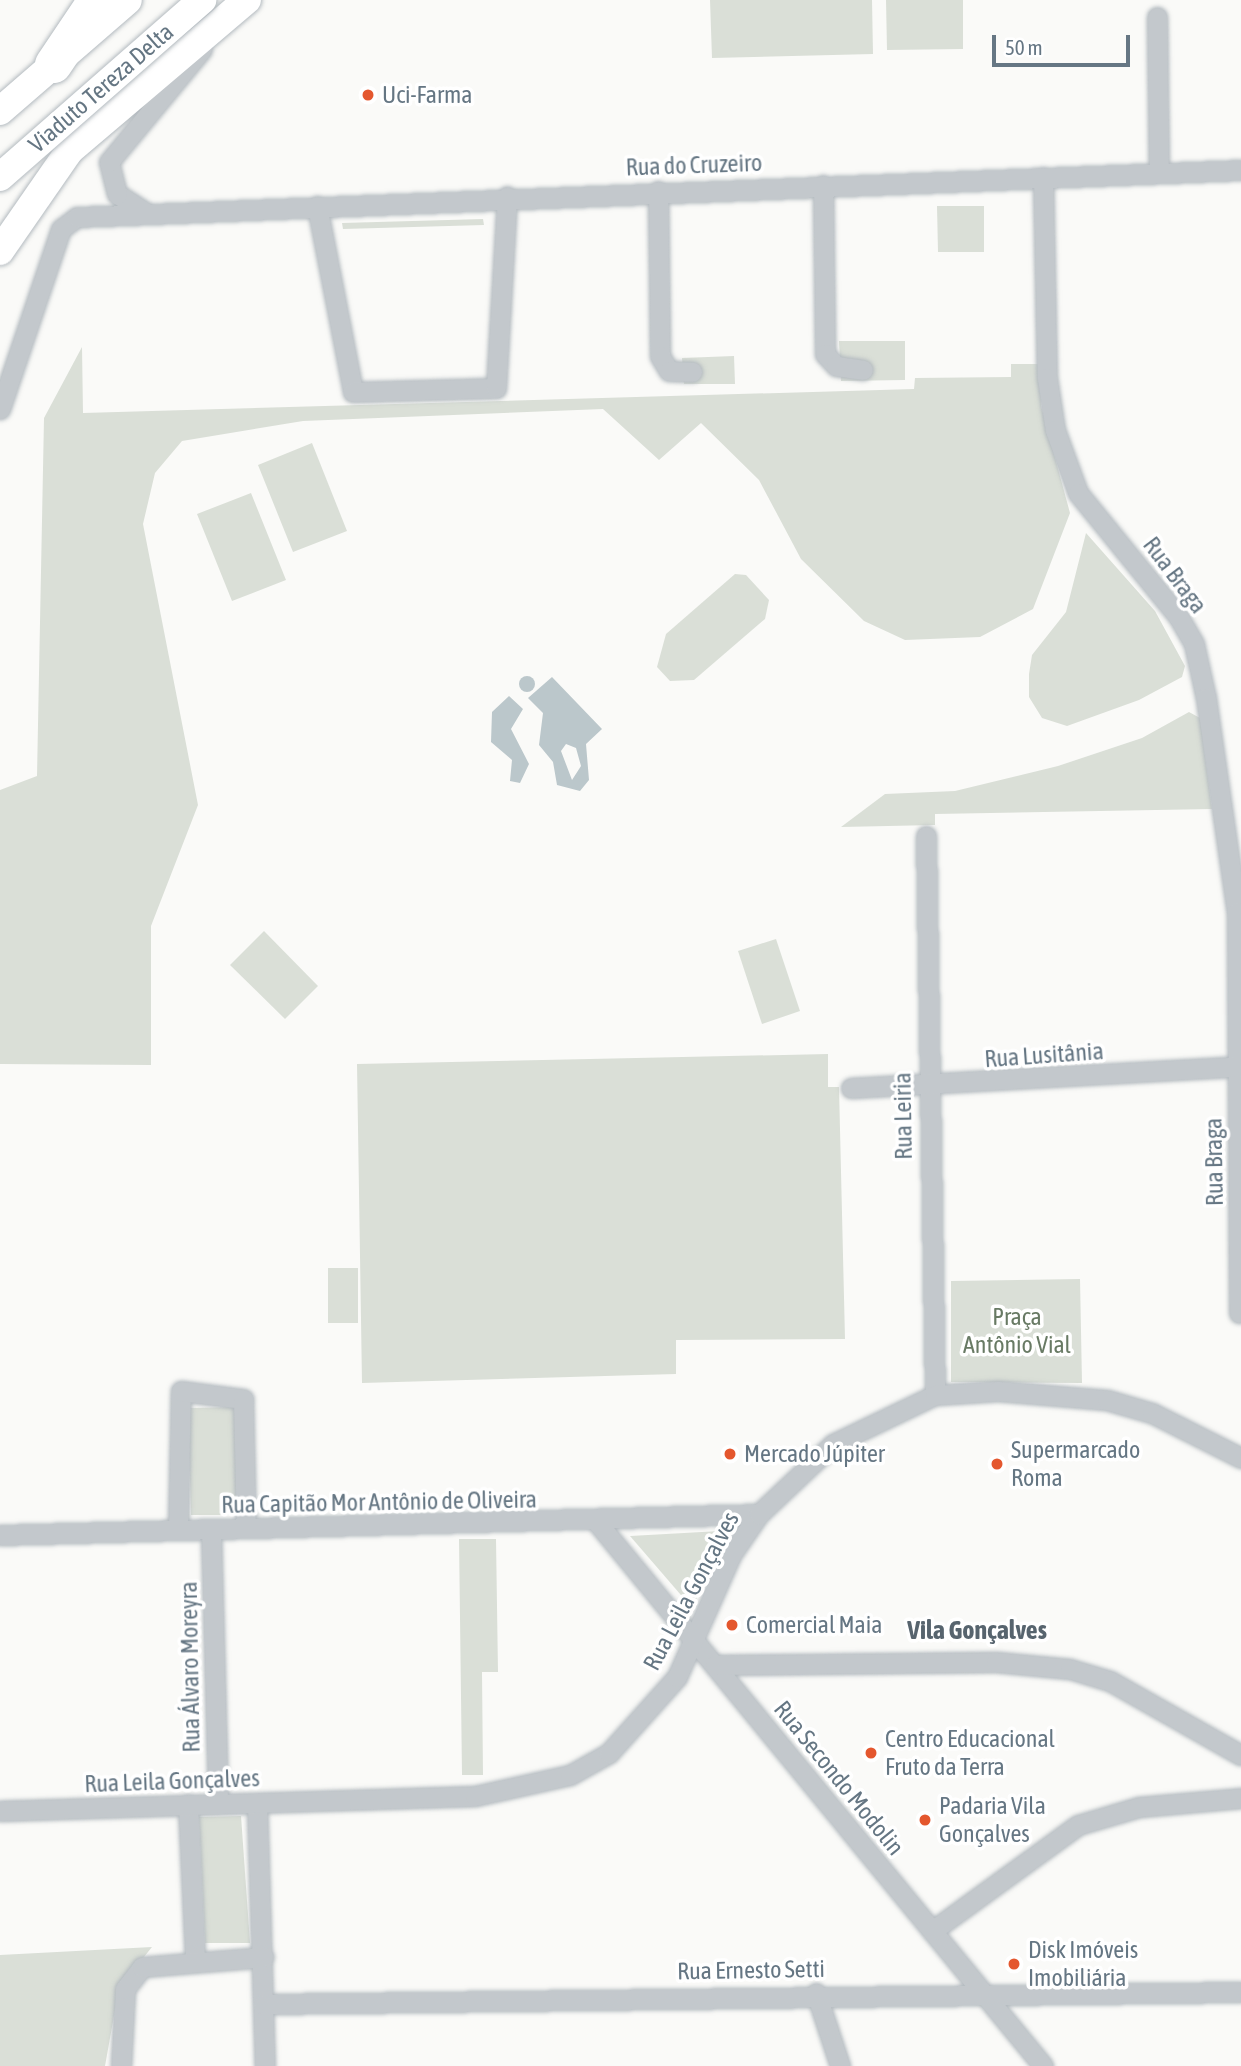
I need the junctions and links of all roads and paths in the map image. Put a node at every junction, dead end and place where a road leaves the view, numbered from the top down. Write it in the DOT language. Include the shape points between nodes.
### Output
graph roads {
  1 [pos="96,0"];
  2 [pos="128,0"];
  3 [pos="182,0"];
  4 [pos="202,0"];
  5 [pos="247,0"];
  6 [pos="1157,18"];
  7 [pos="226,19"];
  8 [pos="53,64"];
  9 [pos="0,111"];
  10 [pos="1241,170"];
  11 [pos="1159,173"];
  12 [pos="0,177"];
  13 [pos="1043,177"];
  14 [pos="823,185"];
  15 [pos="658,191"];
  16 [pos="507,196"];
  17 [pos="317,206"];
  18 [pos="149,214"];
  19 [pos="0,251"];
  20 [pos="863,370"];
  21 [pos="692,372"];
  22 [pos="0,410"];
  23 [pos="926,836"];
  24 [pos="1239,1066"];
  25 [pos="851,1088"];
  26 [pos="926,1088"];
  27 [pos="1240,1312"];
  28 [pos="935,1395"];
  29 [pos="1241,1458"];
  30 [pos="759,1514"];
  31 [pos="596,1521"];
  32 [pos="246,1528"];
  33 [pos="178,1530"];
  34 [pos="211,1530"];
  35 [pos="0,1535"];
  36 [pos="696,1642"];
  37 [pos="715,1665"];
  38 [pos="1241,1755"];
  39 [pos="1241,1798"];
  40 [pos="218,1802"];
  41 [pos="257,1803"];
  42 [pos="188,1804"];
  43 [pos="0,1811"];
  44 [pos="932,1931"];
  45 [pos="264,1957"];
  46 [pos="195,1959"];
  47 [pos="1241,1992"];
  48 [pos="816,1993"];
  49 [pos="986,1994"];
  50 [pos="263,2004"];
  51 [pos="121,2066"];
  52 [pos="265,2066"];
  53 [pos="840,2066"];
  54 [pos="1043,2066"];
  1 -- 8 [label="highway"];
  2 -- 8 [label="main road, Viaduto Tereza Delta"];
  3 -- 7 [label="main road" via="205,17"];
  4 -- 12 [label="main road, Viaduto Tereza Delta, bridge"];
  5 -- 7 [label="main road"];
  6 -- 11 [label="street"];
  7 -- 18 [label="street" via="109,162 117,194"];
  7 -- 19 [label="main road" via="70,150 30,199"];
  8 -- 9 [label="main road, Viaduto Tereza Delta"];
  10 -- 11 [label="street, Rua do Cruzeiro"];
  11 -- 13 [label="street, Rua do Cruzeiro"];
  13 -- 14 [label="street, Rua do Cruzeiro"];
  13 -- 24 [label="street, Rua Braga" via="1047,378 1055,430 1078,494 1178,616 1202,672 1237,912"];
  14 -- 15 [label="street, Rua do Cruzeiro"];
  14 -- 20 [label="street" via="825,354 836,366"];
  15 -- 16 [label="street, Rua do Cruzeiro"];
  15 -- 21 [label="street" via="660,356 669,371"];
  16 -- 17 [label="street, Rua do Cruzeiro"];
  16 -- 17 [label="street" via="496,388 353,392"];
  17 -- 18 [label="street, Rua do Cruzeiro"];
  18 -- 22 [label="street, Rua do Cruzeiro" via="77,217 61,229"];
  23 -- 26 [label="street, Rua Leiria"];
  24 -- 26 [label="street, Rua Lusitânia"];
  24 -- 27 [label="street, Rua Braga"];
  25 -- 26 [label="street, Rua Lusitânia"];
  26 -- 28 [label="street, Rua Leiria"];
  28 -- 29 [label="street, Rua Leila Gonçalves" via="998,1391 1107,1400 1152,1413"];
  28 -- 30 [label="street, Rua Leila Gonçalves" via="833,1444"];
  30 -- 31 [label="street, Rua Capitão Mor Antônio de Oliveira"];
  30 -- 36 [label="street, Rua Leila Gonçalves" via="731,1555"];
  31 -- 32 [label="street, Rua Capitão Mor Antônio de Oliveira"];
  31 -- 36 [label="street, Rua Secondo Modolin"];
  32 -- 33 [label="street" via="243,1399 181,1391"];
  32 -- 34 [label="street, Rua Capitão Mor Antônio de Oliveira"];
  33 -- 34 [label="street, Rua Capitão Mor Antônio de Oliveira"];
  33 -- 35 [label="street, Rua Capitão Mor Antônio de Oliveira"];
  34 -- 40 [label="street, Rua Álvaro Moreyra"];
  36 -- 37 [label="street, Rua Secondo Modolin"];
  36 -- 41 [label="street, Rua Leila Gonçalves" via="638,1724 609,1752 570,1775 475,1796"];
  37 -- 38 [label="street" via="996,1662 1070,1669 1110,1681"];
  37 -- 44 [label="street, Rua Secondo Modolin"];
  39 -- 44 [label="street" via="1139,1807 1078,1825"];
  40 -- 41 [label="street, Rua Leila Gonçalves"];
  40 -- 42 [label="street, Rua Leila Gonçalves"];
  41 -- 45 [label="street"];
  42 -- 43 [label="street, Rua Leila Gonçalves"];
  42 -- 46 [label="street"];
  44 -- 49 [label="street, Rua Secondo Modolin"];
  45 -- 46 [label="street"];
  45 -- 50 [label="street"];
  46 -- 51 [label="street" via="156,1961 131,1978"];
  47 -- 49 [label="street, Rua Ernesto Setti"];
  48 -- 49 [label="street, Rua Ernesto Setti"];
  48 -- 50 [label="street, Rua Ernesto Setti"];
  48 -- 53 [label="street"];
  49 -- 54 [label="street, Rua Secondo Modolin"];
  50 -- 52 [label="street"];
}
